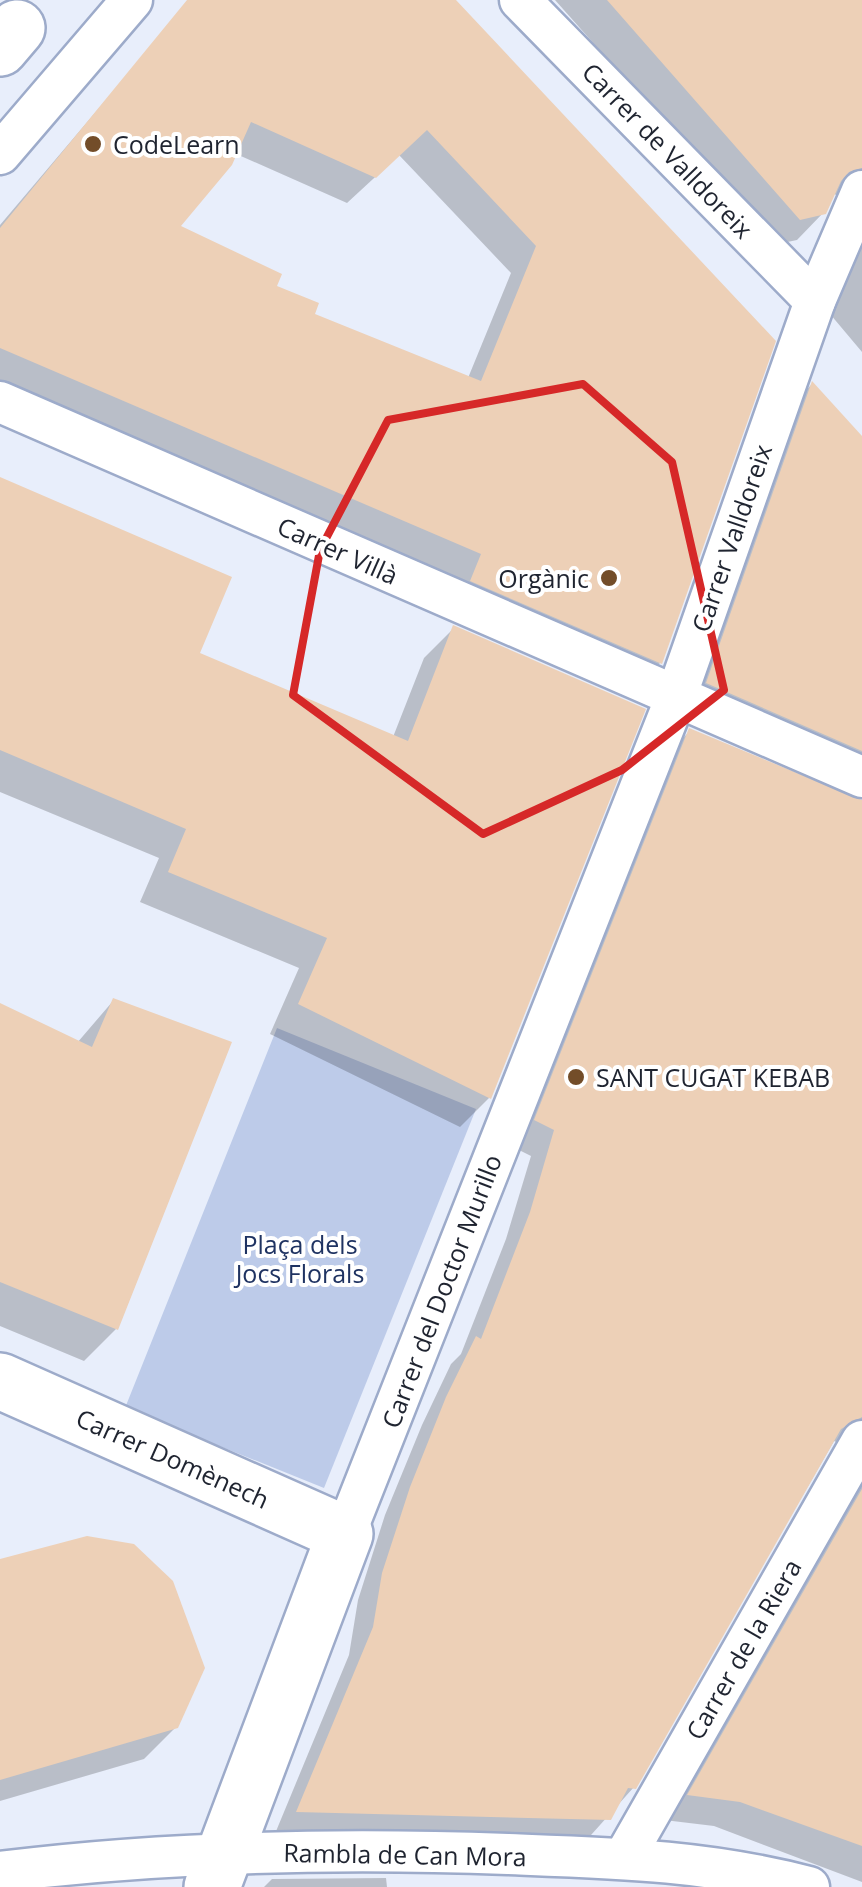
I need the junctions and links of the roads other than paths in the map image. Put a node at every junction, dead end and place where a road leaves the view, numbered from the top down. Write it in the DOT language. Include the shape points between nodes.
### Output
graph roads {
  1 [pos="132,0"];
  2 [pos="520,0"];
  3 [pos="0,154"];
  4 [pos="862,191"];
  5 [pos="815,301"];
  6 [pos="0,402"];
  7 [pos="676,698"];
  8 [pos="862,777"];
  9 [pos="0,1381"];
  10 [pos="862,1440"];
  11 [pos="345,1534"];
  12 [pos="624,1858"];
  13 [pos="218,1870"];
  14 [pos="0,1872"];
  15 [pos="808,1887"];
  1 -- 3 [label="street"];
  2 -- 5 [label="street, Carrer de Valldoreix"];
  4 -- 5 [label="street, Carrer Valldoreix"];
  5 -- 7 [label="street, Carrer Valldoreix"];
  6 -- 7 [label="street, Carrer Villà"];
  7 -- 8 [label="street"];
  7 -- 11 [label="street, Carrer del Doctor Murillo"];
  9 -- 11 [label="street, Carrer Domènech"];
  10 -- 12 [label="street, Carrer de la Riera"];
  11 -- 13 [label="street, Carrer del Doctor Murillo"];
  12 -- 13 [label="street, Rambla de Can Mora" via="452,1852"];
  12 -- 15 [label="street, Rambla de Can Mora" via="732,1867"];
  13 -- 14 [label="street, Rambla de Can Mora"];
}
